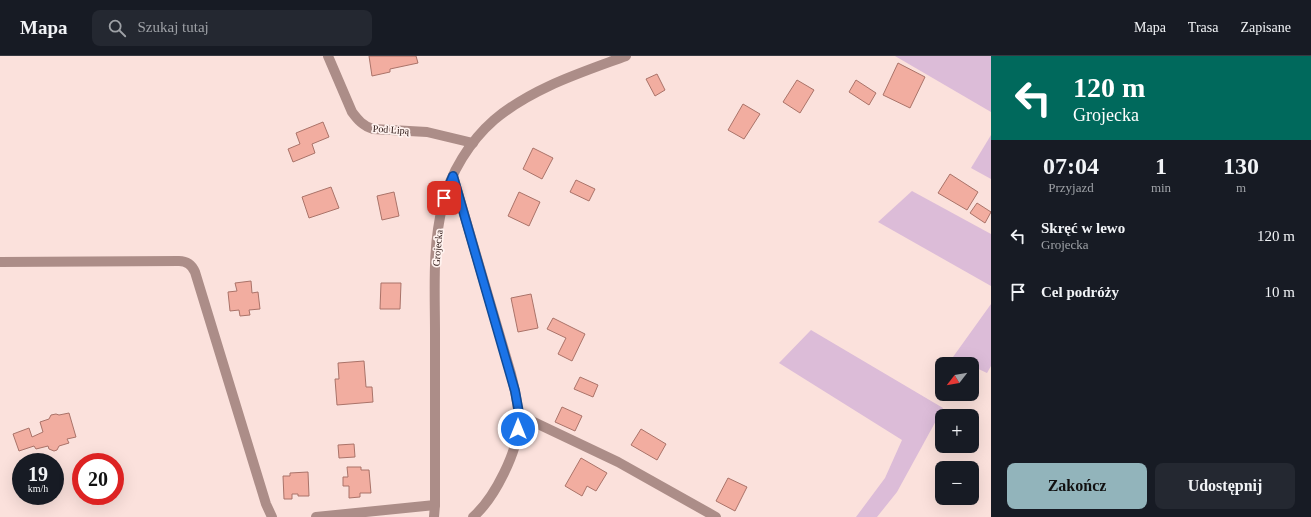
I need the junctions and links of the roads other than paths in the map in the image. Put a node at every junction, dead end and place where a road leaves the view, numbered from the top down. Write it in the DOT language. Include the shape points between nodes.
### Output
graph roads {
  1 [pos="328,56"];
  2 [pos="626,56"];
  3 [pos="473,143"];
  4 [pos="453,176"];
  5 [pos="0,262"];
  6 [pos="519,415"];
  7 [pos="435,505"];
  8 [pos="272,517"];
  9 [pos="316,517"];
  10 [pos="434,517"];
  11 [pos="473,517"];
  12 [pos="716,517"];
  1 -- 3 [label="street, Pod Lipą" via="352,112 356,119 367,127 427,132"];
  2 -- 3 [label="street, Grojecka" via="579,73 529,96 493,120"];
  3 -- 4 [label="street, Grojecka"];
  4 -- 6 [label="street" via="511,374"];
  4 -- 7 [label="street, Grojecka" via="440,216 435,264"];
  5 -- 8 [label="street" via="183,261 190,265 195,272"];
  6 -- 11 [label="street" via="517,438 502,476 490,498"];
  6 -- 12 [label="street" via="618,462"];
  7 -- 9 [label="street"];
  7 -- 10 [label="street, Grojecka"];
}
